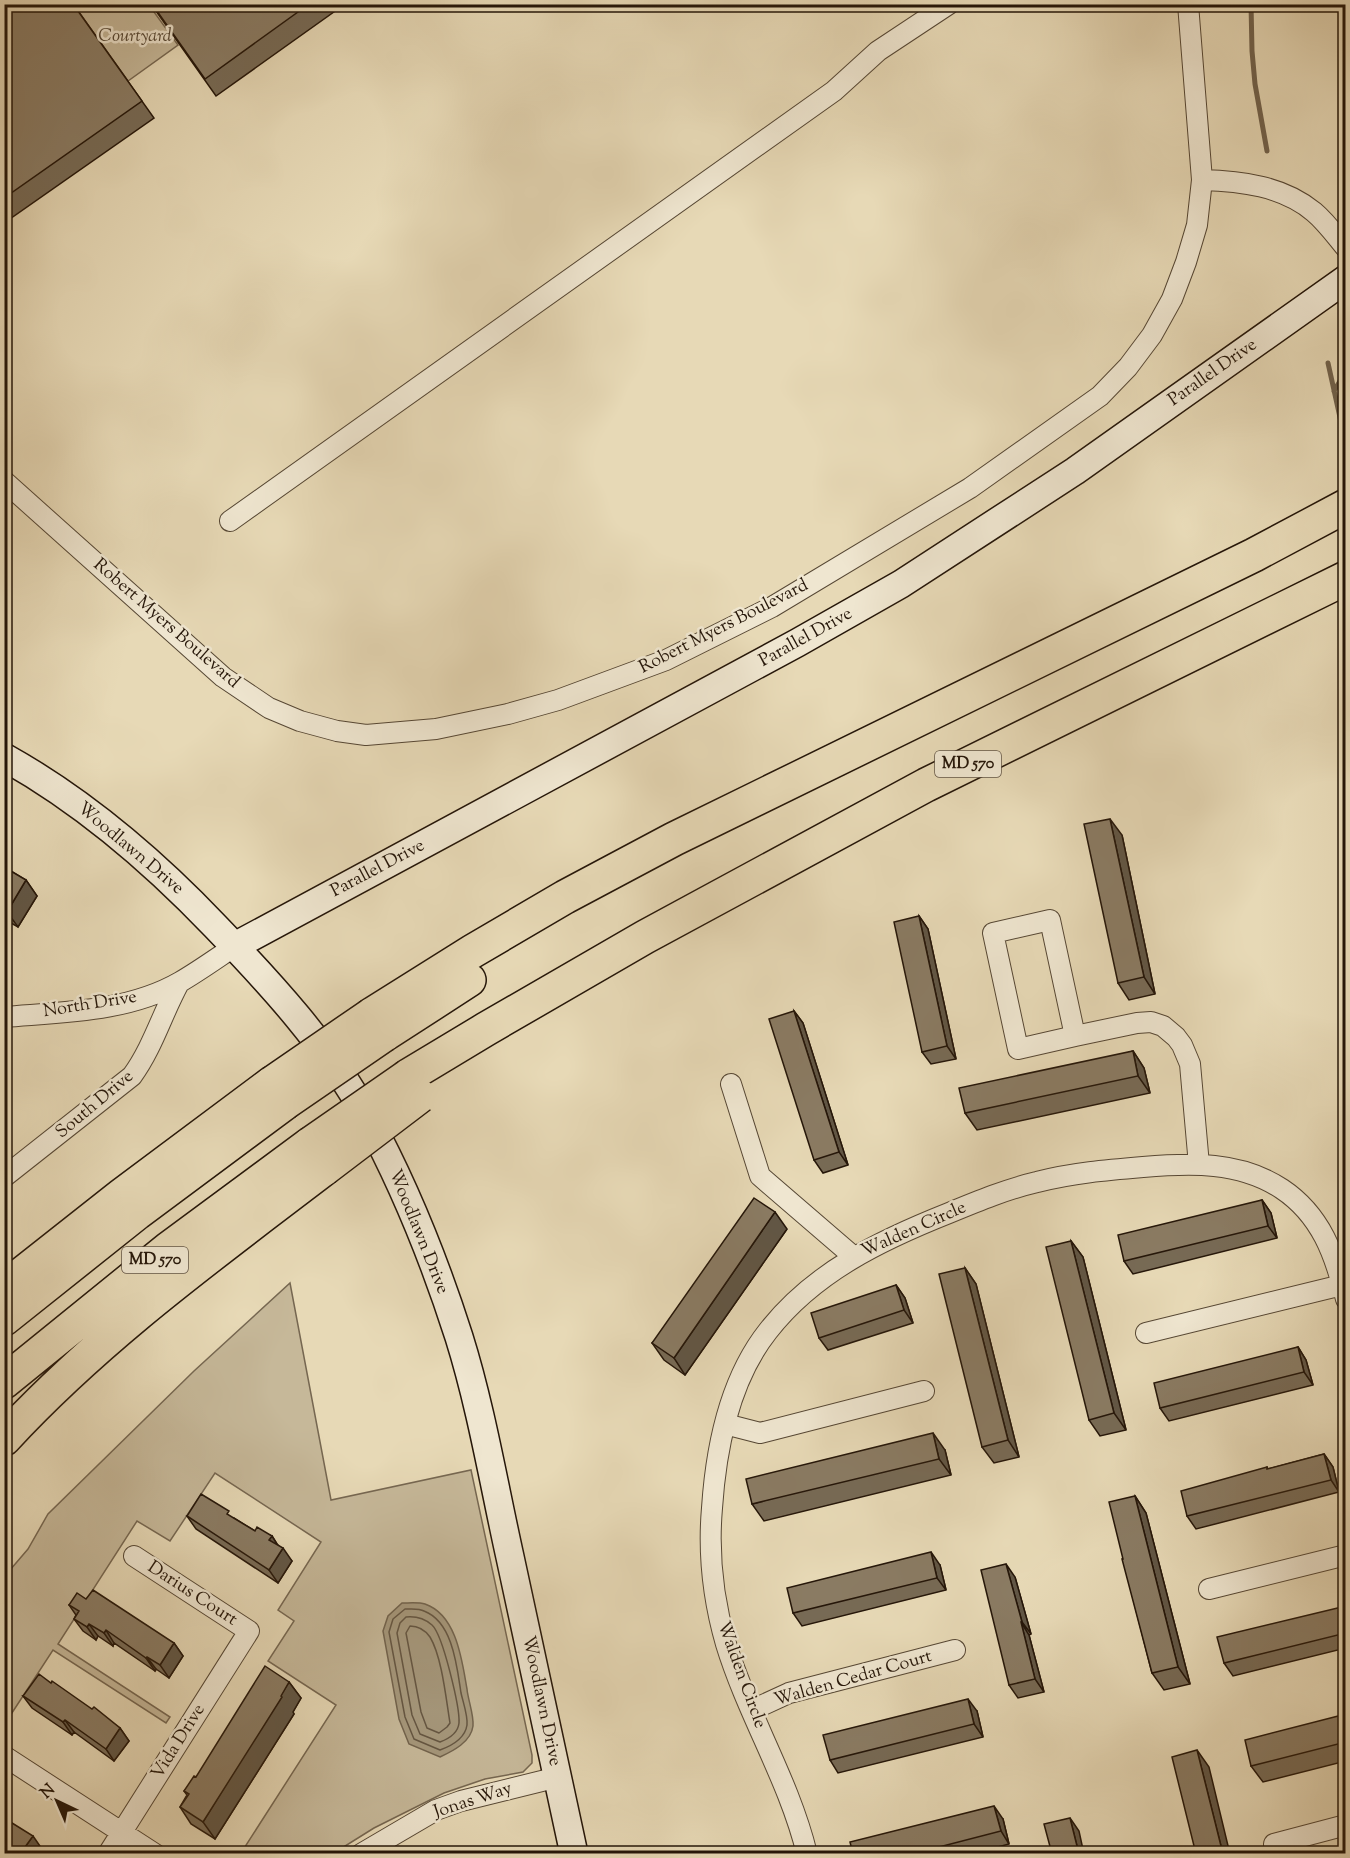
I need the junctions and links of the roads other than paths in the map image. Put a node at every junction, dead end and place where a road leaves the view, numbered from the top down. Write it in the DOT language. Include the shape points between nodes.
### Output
graph roads {
  1 [pos="949,4"];
  2 [pos="1188,4"];
  3 [pos="1202,180"];
  4 [pos="1346,248"];
  5 [pos="1346,279"];
  6 [pos="4,481"];
  7 [pos="1346,506"];
  8 [pos="230,521"];
  9 [pos="1346,578"];
  10 [pos="4,757"];
  11 [pos="235,946"];
  12 [pos="179,983"];
  13 [pos="4,1017"];
  14 [pos="1075,1036"];
  15 [pos="731,1084"];
  16 [pos="279,1093"];
  17 [pos="317,1156"];
  18 [pos="1199,1165"];
  19 [pos="4,1177"];
  20 [pos="854,1257"];
  21 [pos="4,1288"];
  22 [pos="1344,1292"];
  23 [pos="4,1319"];
  24 [pos="1146,1333"];
  25 [pos="4,1383"];
  26 [pos="924,1391"];
  27 [pos="725,1424"];
  28 [pos="4,1439"];
  29 [pos="1346,1555"];
  30 [pos="134,1556"];
  31 [pos="1209,1589"];
  32 [pos="249,1631"];
  33 [pos="955,1650"];
  34 [pos="752,1710"];
  35 [pos="4,1756"];
  36 [pos="558,1777"];
  37 [pos="1346,1825"];
  38 [pos="122,1832"];
  39 [pos="1274,1844"];
  40 [pos="108,1854"];
  41 [pos="155,1854"];
  42 [pos="361,1854"];
  43 [pos="574,1854"];
  44 [pos="807,1854"];
  1 -- 8 [label="street" via="890,42 834,91"];
  2 -- 3 [label="street, Robert Myers Boulevard"];
  3 -- 4 [label="street" via="1232,181 1283,194 1314,212"];
  3 -- 6 [label="street, Robert Myers Boulevard" via="1197,225 1172,299 1152,335 1100,396 970,488 772,607 666,660 508,714 436,729 366,735 300,722 269,708 223,677"];
  5 -- 11 [label="street, Parallel Drive" via="1075,471 901,584"];
  7 -- 16 [label="highway, MD 570, bridge" via="911,722 485,969 378,1025"];
  9 -- 17 [label="highway, MD 570, bridge" via="926,785 645,937 486,1029"];
  10 -- 11 [label="street, Woodlawn Drive" via="69,798 125,841 178,887"];
  11 -- 12 [label="street, North Drive"];
  11 -- 36 [label="street, Woodlawn Drive" via="337,1069 366,1116 430,1255 460,1340"];
  12 -- 13 [label="street, North Drive" via="134,1001 93,1009"];
  12 -- 19 [label="street, South Drive" via="145,1058 132,1076"];
  14 -- 14 [label="street" via="1050,920 993,933 1018,1049"];
  14 -- 18 [label="street" via="1150,1022 1163,1026 1176,1037 1190,1064"];
  15 -- 20 [label="street" via="760,1176"];
  16 -- 21 [label="highway" via="131,1188"];
  16 -- 23 [label="highway, MD 570"];
  17 -- 25 [label="highway, MD 570" via="168,1249"];
  17 -- 28 [label="highway" via="86,1360"];
  18 -- 20 [label="street, Walden Circle" via="1105,1170 1038,1182 899,1233"];
  18 -- 22 [label="street, Walden Circle" via="1256,1175 1294,1198 1325,1237"];
  20 -- 27 [label="street, Walden Circle" via="809,1289 767,1331 744,1372"];
  22 -- 24 [label="street"];
  26 -- 27 [label="street" via="760,1433"];
  27 -- 34 [label="street, Walden Circle" via="711,1509 712,1575 727,1645"];
  29 -- 31 [label="street"];
  30 -- 32 [label="street, Darius Court"];
  32 -- 38 [label="street, Vida Drive"];
  33 -- 34 [label="street, Walden Cedar Court" via="789,1693"];
  34 -- 44 [label="street, Walden Circle" via="789,1792"];
  35 -- 38 [label="street"];
  36 -- 42 [label="street, Jonas Way" via="436,1810"];
  36 -- 43 [label="street, Woodlawn Drive"];
  37 -- 39 [label="street"];
  38 -- 40 [label="street, Vida Drive"];
  38 -- 41 [label="street"];
}
